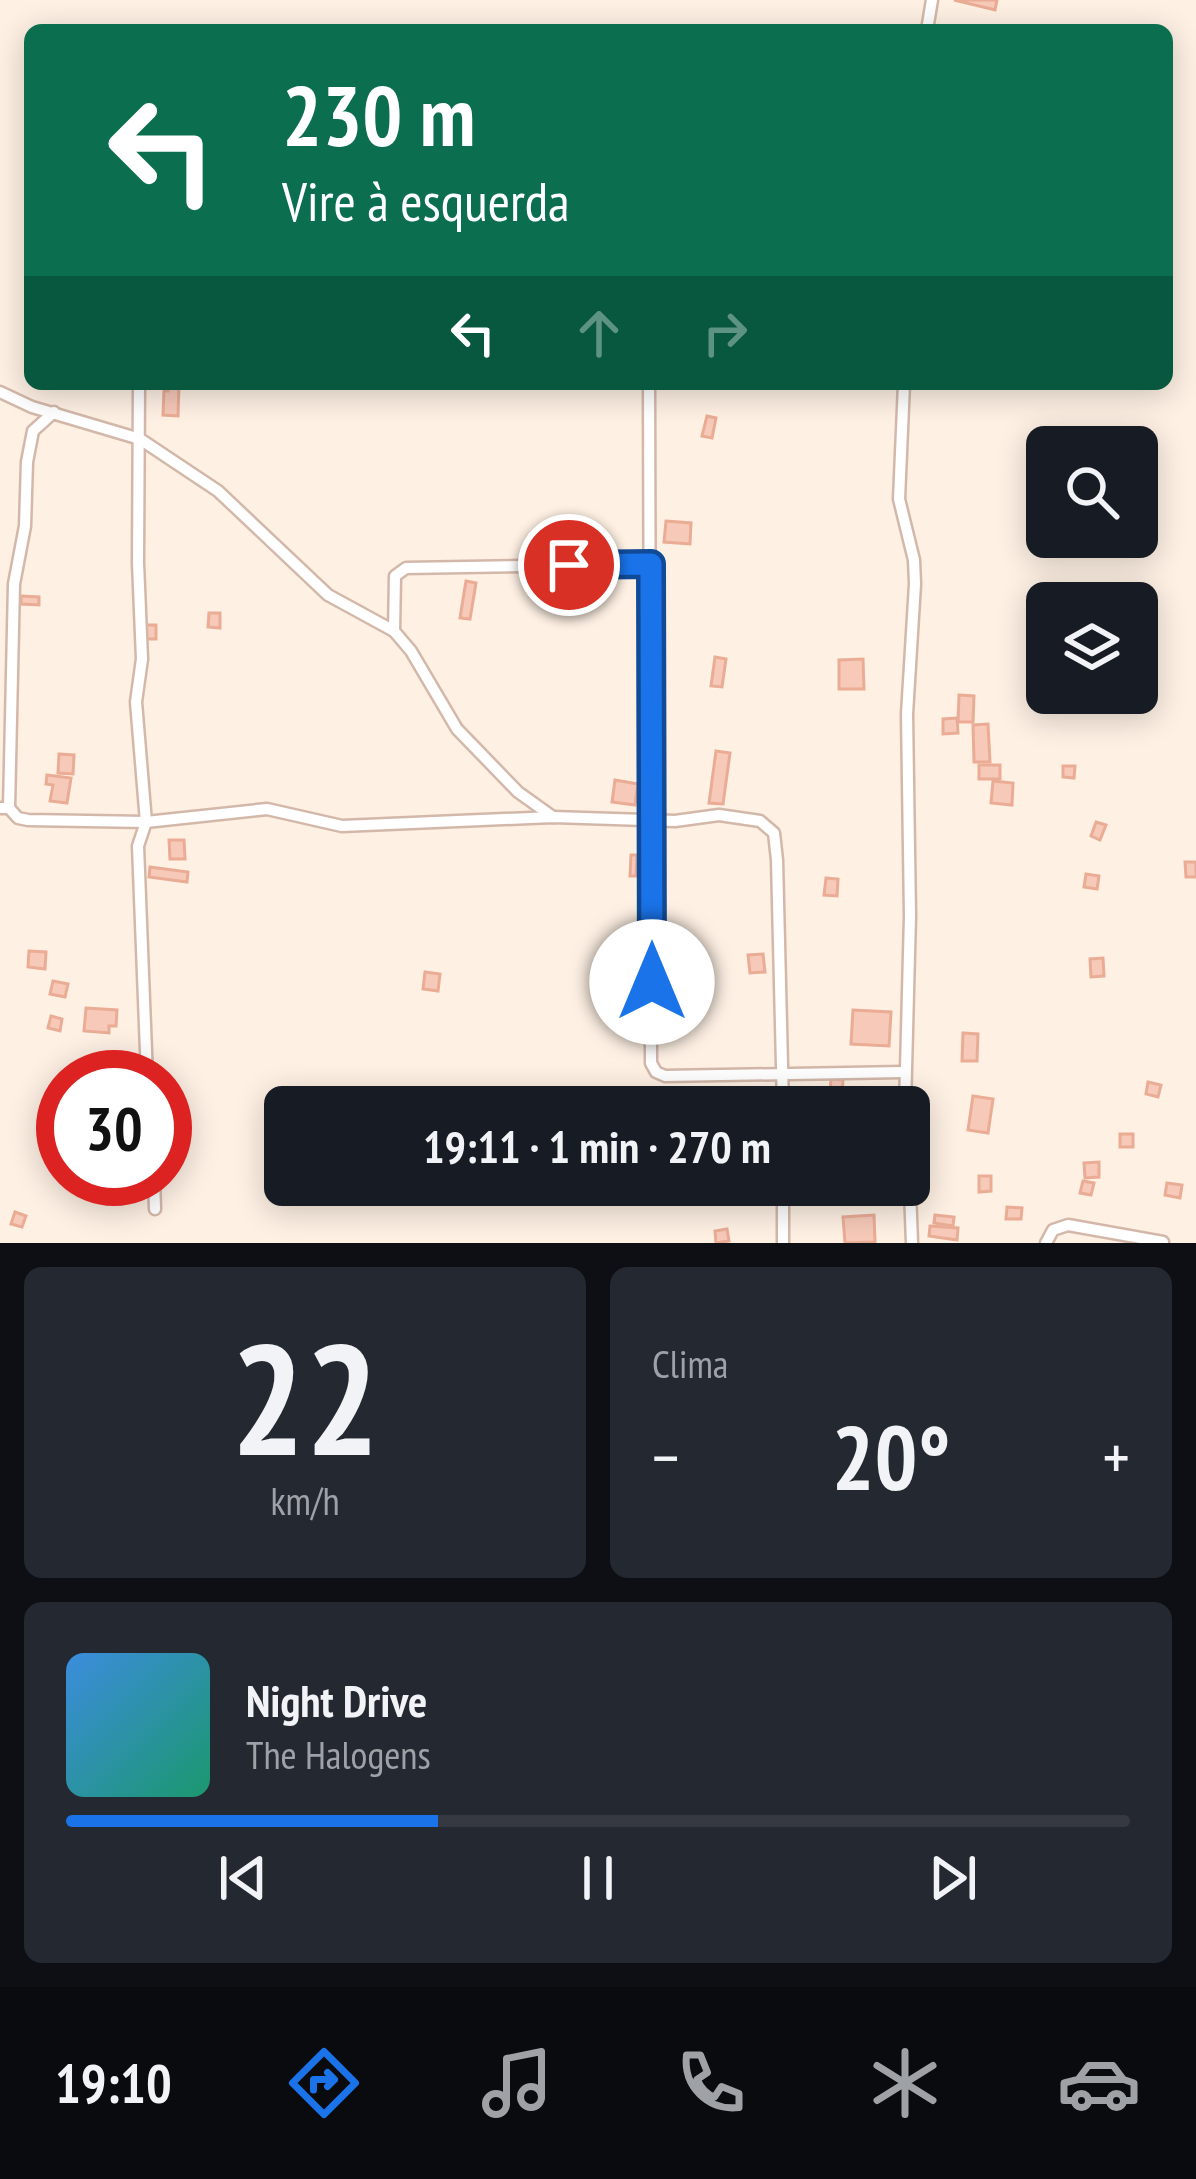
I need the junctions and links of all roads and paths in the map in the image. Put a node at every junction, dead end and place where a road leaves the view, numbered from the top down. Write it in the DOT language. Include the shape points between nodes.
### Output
graph roads {
  1 [pos="139,390"];
  2 [pos="650,390"];
  3 [pos="904,390"];
  4 [pos="0,392"];
  5 [pos="54,412"];
  6 [pos="140,439"];
  7 [pos="651,564"];
  8 [pos="394,631"];
  9 [pos="5,808"];
  10 [pos="553,817"];
  11 [pos="652,821"];
  12 [pos="146,822"];
  13 [pos="146,1050"];
  14 [pos="784,1072"];
  15 [pos="904,1072"];
  16 [pos="784,1086"];
  17 [pos="904,1086"];
  18 [pos="155,1206"];
  19 [pos="783,1206"];
  20 [pos="911,1206"];
  21 [pos="155,1209"];
  22 [pos="1163,1242"];
  23 [pos="783,1243"];
  24 [pos="912,1243"];
  25 [pos="1046,1243"];
  1 -- 6 [label="street"];
  2 -- 7 [label="street"];
  3 -- 15 [label="street" via="899,499 915,584"];
  4 -- 5 [label="street"];
  5 -- 6 [label="street"];
  5 -- 9 [label="street" via="29,440"];
  6 -- 8 [label="street" via="218,491 328,595"];
  6 -- 12 [label="street" via="136,702"];
  7 -- 8 [label="street" via="406,568 395,576"];
  7 -- 11 [label="street"];
  8 -- 10 [label="street" via="457,729"];
  9 -- 12 [label="street" via="28,820"];
  10 -- 11 [label="street"];
  10 -- 12 [label="street" via="342,826 267,809"];
  11 -- 14 [label="street" via="740,815 774,833"];
  11 -- 14 [label="street" via="651,1063 665,1076"];
  12 -- 13 [label="street" via="138,846"];
  14 -- 15 [label="street"];
  14 -- 16 [label="street"];
  15 -- 17 [label="street"];
  18 -- 21 [label="street"];
  19 -- 23 [label="street"];
  20 -- 24 [label="street"];
  22 -- 25 [label="street" via="1068,1225"];
}
